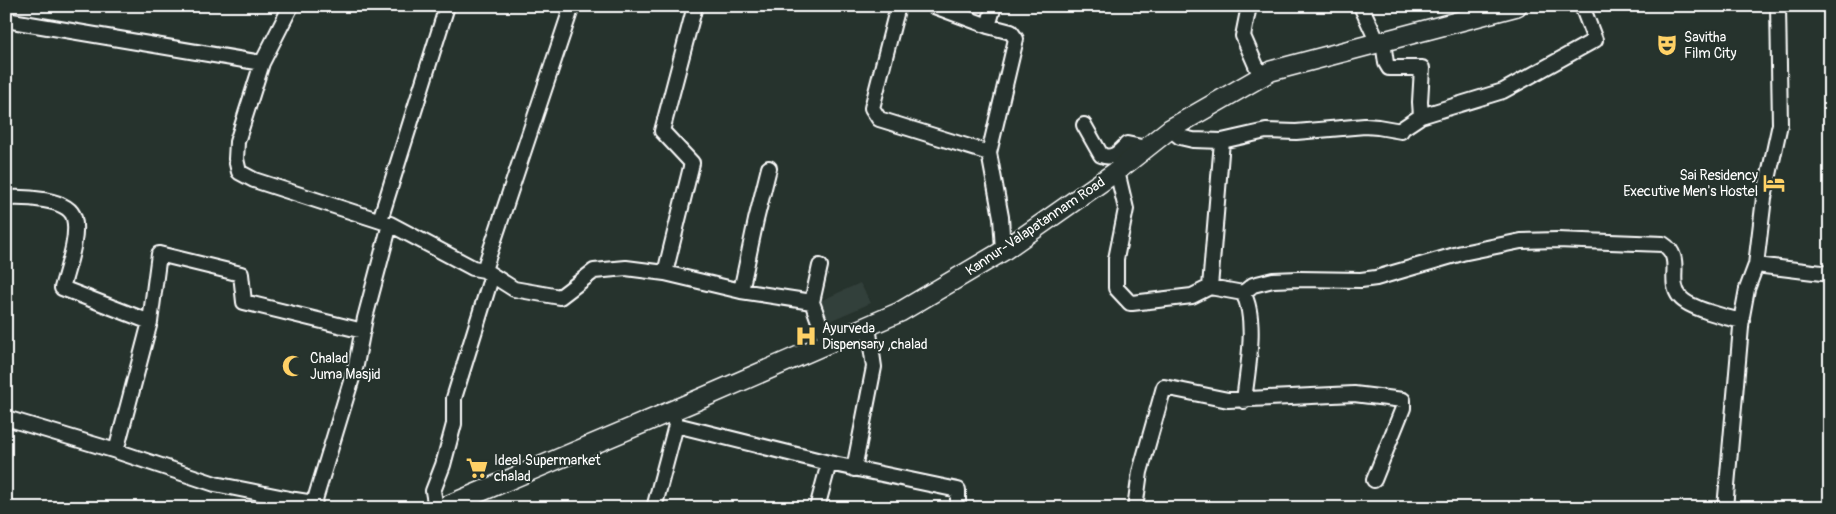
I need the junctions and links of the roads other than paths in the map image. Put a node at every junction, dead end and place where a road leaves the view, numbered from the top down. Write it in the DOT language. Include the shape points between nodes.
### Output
graph roads {
  1 [pos="291,6"];
  2 [pos="447,6"];
  3 [pos="572,6"];
  4 [pos="695,6"];
  5 [pos="898,6"];
  6 [pos="934,6"];
  7 [pos="994,6"];
  8 [pos="1250,6"];
  9 [pos="1361,6"];
  10 [pos="1516,6"];
  11 [pos="1582,6"];
  12 [pos="1778,6"];
  13 [pos="6,20"];
  14 [pos="988,26"];
  15 [pos="1381,43"];
  16 [pos="262,63"];
  17 [pos="1261,76"];
  18 [pos="1421,116"];
  19 [pos="1084,125"];
  20 [pos="1170,129"];
  21 [pos="1222,140"];
  22 [pos="1146,148"];
  23 [pos="989,153"];
  24 [pos="769,168"];
  25 [pos="1117,171"];
  26 [pos="6,198"];
  27 [pos="385,222"];
  28 [pos="1003,251"];
  29 [pos="1756,265"];
  30 [pos="820,266"];
  31 [pos="488,273"];
  32 [pos="665,273"];
  33 [pos="1830,274"];
  34 [pos="1210,287"];
  35 [pos="741,291"];
  36 [pos="1242,293"];
  37 [pos="812,302"];
  38 [pos="1742,321"];
  39 [pos="150,322"];
  40 [pos="868,326"];
  41 [pos="363,331"];
  42 [pos="827,344"];
  43 [pos="1244,401"];
  44 [pos="6,418"];
  45 [pos="673,419"];
  46 [pos="116,451"];
  47 [pos="829,463"];
  48 [pos="854,468"];
  49 [pos="1374,480"];
  50 [pos="294,504"];
  51 [pos="436,508"];
  52 [pos="442,508"];
  53 [pos="654,508"];
  54 [pos="817,508"];
  55 [pos="958,508"];
  56 [pos="1135,508"];
  57 [pos="1726,508"];
  1 -- 16 [label="street"];
  2 -- 27 [label="street"];
  3 -- 31 [label="street"];
  4 -- 32 [label="street" via="662,132 692,163"];
  5 -- 23 [label="street" via="872,108 879,119"];
  6 -- 14 [label="street"];
  7 -- 14 [label="street"];
  8 -- 17 [label="street" via="1243,36"];
  9 -- 15 [label="street"];
  10 -- 15 [label="main road, Kannur-Valapatannam Road"];
  11 -- 18 [label="street" via="1596,40 1503,91"];
  12 -- 29 [label="street" via="1780,124 1764,198"];
  13 -- 16 [label="street"];
  14 -- 23 [label="street" via="1011,32 1016,39"];
  15 -- 17 [label="main road, Kannur-Valapatannam Road"];
  15 -- 18 [label="street" via="1389,68 1422,68"];
  16 -- 27 [label="street" via="237,142 239,172"];
  17 -- 20 [label="main road, Kannur-Valapatannam Road"];
  18 -- 21 [label="street" via="1401,131 1365,126 1296,132 1266,131"];
  19 -- 22 [label="street" via="1101,156 1116,155 1127,144"];
  20 -- 21 [label="street" via="1193,140"];
  20 -- 22 [label="main road, Kannur-Valapatannam Road"];
  21 -- 34 [label="street"];
  22 -- 25 [label="main road, Kannur-Valapatannam Road"];
  23 -- 28 [label="street" via="1001,217"];
  24 -- 35 [label="street"];
  25 -- 28 [label="main road, Kannur-Valapatannam Road"];
  25 -- 34 [label="street" via="1126,209 1116,259 1116,288 1132,304 1192,296"];
  26 -- 39 [label="street" via="23,197 64,206 71,212 74,239 62,288"];
  27 -- 31 [label="street"];
  27 -- 41 [label="street"];
  28 -- 40 [label="main road, Kannur-Valapatannam Road" via="900,312"];
  29 -- 33 [label="street"];
  29 -- 38 [label="street" via="1747,289"];
  30 -- 37 [label="street"];
  31 -- 32 [label="street" via="514,288 560,296 594,271 626,268"];
  31 -- 51 [label="street" via="454,398 454,424 433,491"];
  32 -- 35 [label="street"];
  34 -- 36 [label="street"];
  35 -- 37 [label="street"];
  36 -- 38 [label="street" via="1253,285 1273,280 1376,278 1462,253 1521,241 1663,244 1674,256 1676,289 1680,298"];
  36 -- 43 [label="street" via="1249,313 1250,344"];
  37 -- 42 [label="street"];
  38 -- 57 [label="street"];
  39 -- 41 [label="street" via="159,254 241,274 244,302"];
  39 -- 46 [label="street"];
  40 -- 42 [label="main road, Kannur-Valapatannam Road"];
  40 -- 48 [label="street" via="874,367"];
  41 -- 50 [label="street" via="349,390 314,502"];
  42 -- 45 [label="main road, Kannur-Valapatannam Road"];
  43 -- 49 [label="street" via="1354,394 1403,400 1403,408"];
  43 -- 56 [label="street" via="1164,388 1140,472"];
  44 -- 46 [label="street"];
  45 -- 47 [label="street"];
  45 -- 52 [label="main road, Kannur-Valapatannam Road"];
  45 -- 53 [label="street"];
  46 -- 50 [label="street" via="215,484"];
  47 -- 48 [label="street"];
  47 -- 54 [label="street"];
  48 -- 55 [label="street" via="958,490"];
}
